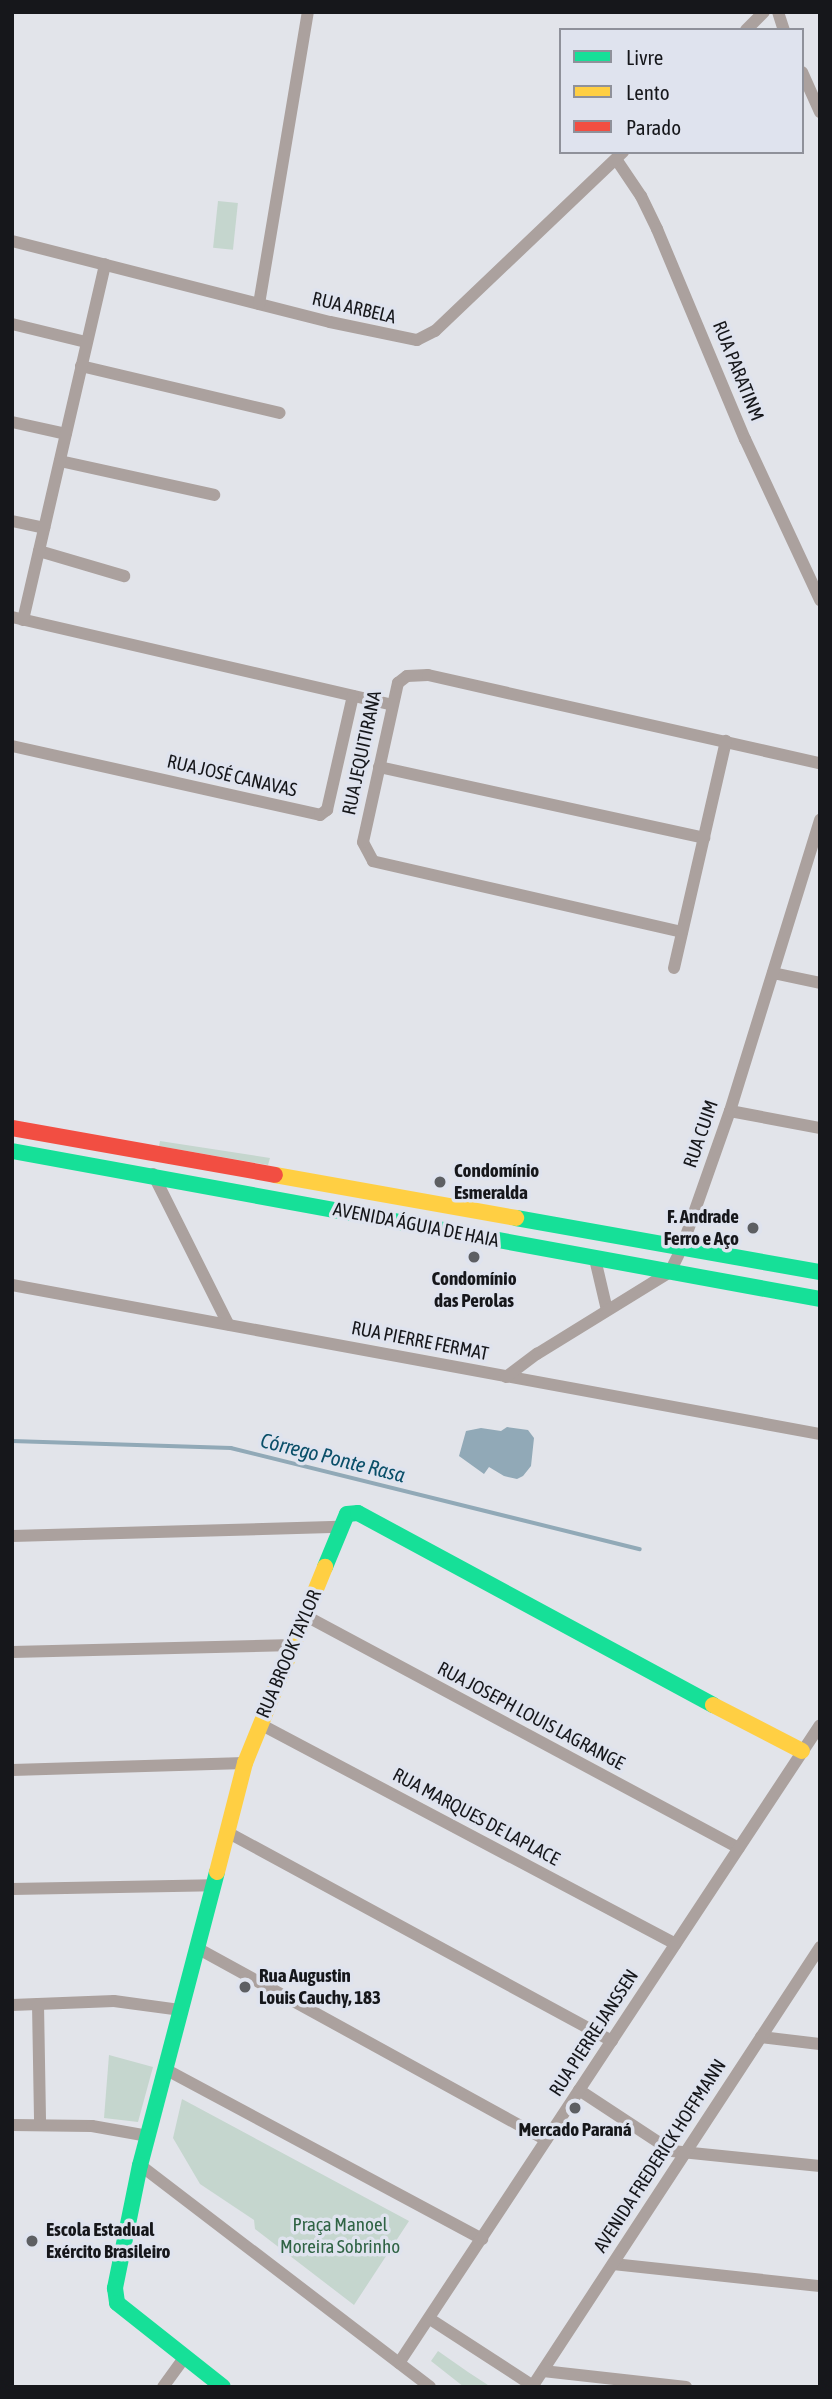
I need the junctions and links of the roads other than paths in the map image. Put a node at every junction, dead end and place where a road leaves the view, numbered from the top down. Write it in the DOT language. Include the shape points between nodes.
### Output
graph roads {
  1 [pos="308,12"];
  2 [pos="764,12"];
  3 [pos="748,28"];
  4 [pos="804,76"];
  5 [pos="820,112"];
  6 [pos="620,156"];
  7 [pos="12,241"];
  8 [pos="105,264"];
  9 [pos="259,304"];
  10 [pos="12,324"];
  11 [pos="86,342"];
  12 [pos="81,366"];
  13 [pos="280,413"];
  14 [pos="12,422"];
  15 [pos="66,434"];
  16 [pos="60,461"];
  17 [pos="214,495"];
  18 [pos="12,521"];
  19 [pos="44,528"];
  20 [pos="39,551"];
  21 [pos="124,576"];
  22 [pos="820,600"];
  23 [pos="17,619"];
  24 [pos="354,696"];
  25 [pos="391,705"];
  26 [pos="726,741"];
  27 [pos="12,746"];
  28 [pos="820,763"];
  29 [pos="379,767"];
  30 [pos="820,820"];
  31 [pos="818,836"];
  32 [pos="704,838"];
  33 [pos="682,932"];
  34 [pos="674,968"];
  35 [pos="773,974"];
  36 [pos="820,983"];
  37 [pos="730,1111"];
  38 [pos="12,1128"];
  39 [pos="820,1128"];
  40 [pos="12,1151"];
  41 [pos="219,1164"];
  42 [pos="153,1174"];
  43 [pos="202,1183"];
  44 [pos="682,1247"];
  45 [pos="595,1259"];
  46 [pos="670,1272"];
  47 [pos="820,1272"];
  48 [pos="12,1285"];
  49 [pos="820,1299"];
  50 [pos="607,1310"];
  51 [pos="228,1324"];
  52 [pos="506,1377"];
  53 [pos="820,1434"];
  54 [pos="340,1527"];
  55 [pos="12,1536"];
  56 [pos="306,1616"];
  57 [pos="293,1645"];
  58 [pos="12,1652"];
  59 [pos="260,1724"];
  60 [pos="820,1725"];
  61 [pos="802,1751"];
  62 [pos="245,1763"];
  63 [pos="12,1770"];
  64 [pos="227,1832"];
  65 [pos="739,1848"];
  66 [pos="213,1885"];
  67 [pos="12,1889"];
  68 [pos="675,1944"];
  69 [pos="820,1947"];
  70 [pos="197,1948"];
  71 [pos="38,2004"];
  72 [pos="12,2005"];
  73 [pos="181,2010"];
  74 [pos="761,2037"];
  75 [pos="612,2041"];
  76 [pos="820,2044"];
  77 [pos="165,2069"];
  78 [pos="579,2090"];
  79 [pos="40,2124"];
  80 [pos="12,2125"];
  81 [pos="148,2136"];
  82 [pos="546,2140"];
  83 [pos="686,2152"];
  84 [pos="140,2165"];
  85 [pos="820,2166"];
  86 [pos="482,2239"];
  87 [pos="613,2264"];
  88 [pos="820,2286"];
  89 [pos="430,2319"];
  90 [pos="184,2358"];
  91 [pos="399,2362"];
  92 [pos="543,2371"];
  93 [pos="533,2386"];
  94 [pos="163,2387"];
  95 [pos="223,2387"];
  96 [pos="430,2387"];
  97 [pos="686,2387"];
  1 -- 9 [label="street"];
  2 -- 3 [label="street"];
  4 -- 5 [label="street"];
  6 -- 9 [label="street, RUA ARBELA" via="425,337 397,338"];
  6 -- 22 [label="street, RUA PARATINM" via="657,229 745,439"];
  7 -- 8 [label="street, RUA ARBELA"];
  8 -- 9 [label="street, RUA ARBELA"];
  8 -- 11 [label="street"];
  10 -- 11 [label="street"];
  11 -- 12 [label="street"];
  12 -- 13 [label="street"];
  12 -- 15 [label="street"];
  14 -- 15 [label="street"];
  15 -- 16 [label="street"];
  16 -- 17 [label="street"];
  16 -- 19 [label="street"];
  18 -- 19 [label="street"];
  19 -- 20 [label="street"];
  20 -- 21 [label="street"];
  20 -- 23 [label="street"];
  23 -- 24 [label="street"];
  24 -- 25 [label="street"];
  24 -- 27 [label="street, RUA JOSÉ CANAVAS" via="327,810 320,815"];
  25 -- 26 [label="street, RUA JEQUITIRANA" via="402,679 428,676"];
  25 -- 29 [label="street, RUA JEQUITIRANA"];
  26 -- 28 [label="street, RUA JEQUITIRANA"];
  26 -- 32 [label="street"];
  29 -- 32 [label="street"];
  29 -- 33 [label="street, RUA JEQUITIRANA" via="363,842 373,861"];
  30 -- 31 [label="street, RUA CUIM"];
  31 -- 35 [label="street, RUA CUIM"];
  32 -- 33 [label="street"];
  33 -- 34 [label="street"];
  35 -- 36 [label="street"];
  35 -- 37 [label="street, RUA CUIM"];
  37 -- 39 [label="street"];
  37 -- 44 [label="street, RUA CUIM"];
  38 -- 41 [label="main road, AVENIDA ÁGUIA DE HAIA"];
  40 -- 42 [label="main road, AVENIDA ÁGUIA DE HAIA"];
  41 -- 43 [label="main road" via="201,1170"];
  41 -- 44 [label="main road, AVENIDA ÁGUIA DE HAIA"];
  42 -- 43 [label="main road, AVENIDA ÁGUIA DE HAIA"];
  42 -- 51 [label="street"];
  43 -- 45 [label="main road, AVENIDA ÁGUIA DE HAIA"];
  44 -- 46 [label="street, RUA CUIM"];
  44 -- 47 [label="main road, AVENIDA ÁGUIA DE HAIA"];
  45 -- 46 [label="main road, AVENIDA ÁGUIA DE HAIA"];
  45 -- 50 [label="street"];
  46 -- 49 [label="main road, AVENIDA ÁGUIA DE HAIA"];
  46 -- 50 [label="street"];
  48 -- 51 [label="street, RUA PIERRE FERMAT"];
  50 -- 52 [label="street"];
  51 -- 52 [label="street, RUA PIERRE FERMAT"];
  52 -- 53 [label="street, RUA PIERRE FERMAT"];
  54 -- 55 [label="street"];
  54 -- 56 [label="main road, RUA BROOK TAYLOR"];
  54 -- 61 [label="main road" via="347,1514 358,1513"];
  56 -- 57 [label="main road, RUA BROOK TAYLOR"];
  56 -- 65 [label="street, RUA JOSEPH LOUIS LAGRANGE"];
  57 -- 58 [label="street"];
  57 -- 59 [label="main road, RUA BROOK TAYLOR"];
  59 -- 62 [label="main road, RUA BROOK TAYLOR"];
  59 -- 68 [label="street, RUA MARQUES DE LAPLACE"];
  60 -- 61 [label="street, RUA PIERRE JANSSEN"];
  61 -- 65 [label="street, RUA PIERRE JANSSEN"];
  62 -- 63 [label="street"];
  62 -- 64 [label="main road, RUA BROOK TAYLOR"];
  64 -- 66 [label="main road, RUA BROOK TAYLOR"];
  64 -- 75 [label="street"];
  65 -- 68 [label="street, RUA PIERRE JANSSEN"];
  66 -- 67 [label="street"];
  66 -- 70 [label="main road, RUA BROOK TAYLOR"];
  68 -- 75 [label="street, RUA PIERRE JANSSEN"];
  69 -- 74 [label="street, AVENIDA FREDERICK HOFFMANN"];
  70 -- 73 [label="main road, RUA BROOK TAYLOR"];
  70 -- 82 [label="street"];
  71 -- 72 [label="street"];
  71 -- 73 [label="street" via="114,2001"];
  71 -- 79 [label="street"];
  73 -- 77 [label="main road, RUA BROOK TAYLOR"];
  74 -- 76 [label="street"];
  74 -- 83 [label="street, AVENIDA FREDERICK HOFFMANN"];
  75 -- 78 [label="street, RUA PIERRE JANSSEN"];
  77 -- 81 [label="main road, RUA BROOK TAYLOR"];
  77 -- 86 [label="street"];
  78 -- 82 [label="street, RUA PIERRE JANSSEN"];
  78 -- 83 [label="street" via="672,2151"];
  79 -- 80 [label="street"];
  79 -- 81 [label="street" via="92,2126"];
  81 -- 84 [label="main road, RUA BROOK TAYLOR"];
  82 -- 86 [label="street, RUA PIERRE JANSSEN"];
  83 -- 85 [label="street"];
  83 -- 87 [label="street, AVENIDA FREDERICK HOFFMANN"];
  84 -- 90 [label="main road, RUA BROOK TAYLOR" via="114,2295 117,2303"];
  84 -- 91 [label="street"];
  86 -- 89 [label="street, RUA PIERRE JANSSEN"];
  87 -- 88 [label="street"];
  87 -- 92 [label="street, AVENIDA FREDERICK HOFFMANN"];
  89 -- 91 [label="street, RUA PIERRE JANSSEN"];
  89 -- 93 [label="street"];
  90 -- 94 [label="street"];
  90 -- 95 [label="main road"];
  91 -- 96 [label="street"];
  92 -- 93 [label="street, AVENIDA FREDERICK HOFFMANN"];
  92 -- 97 [label="street"];
}
